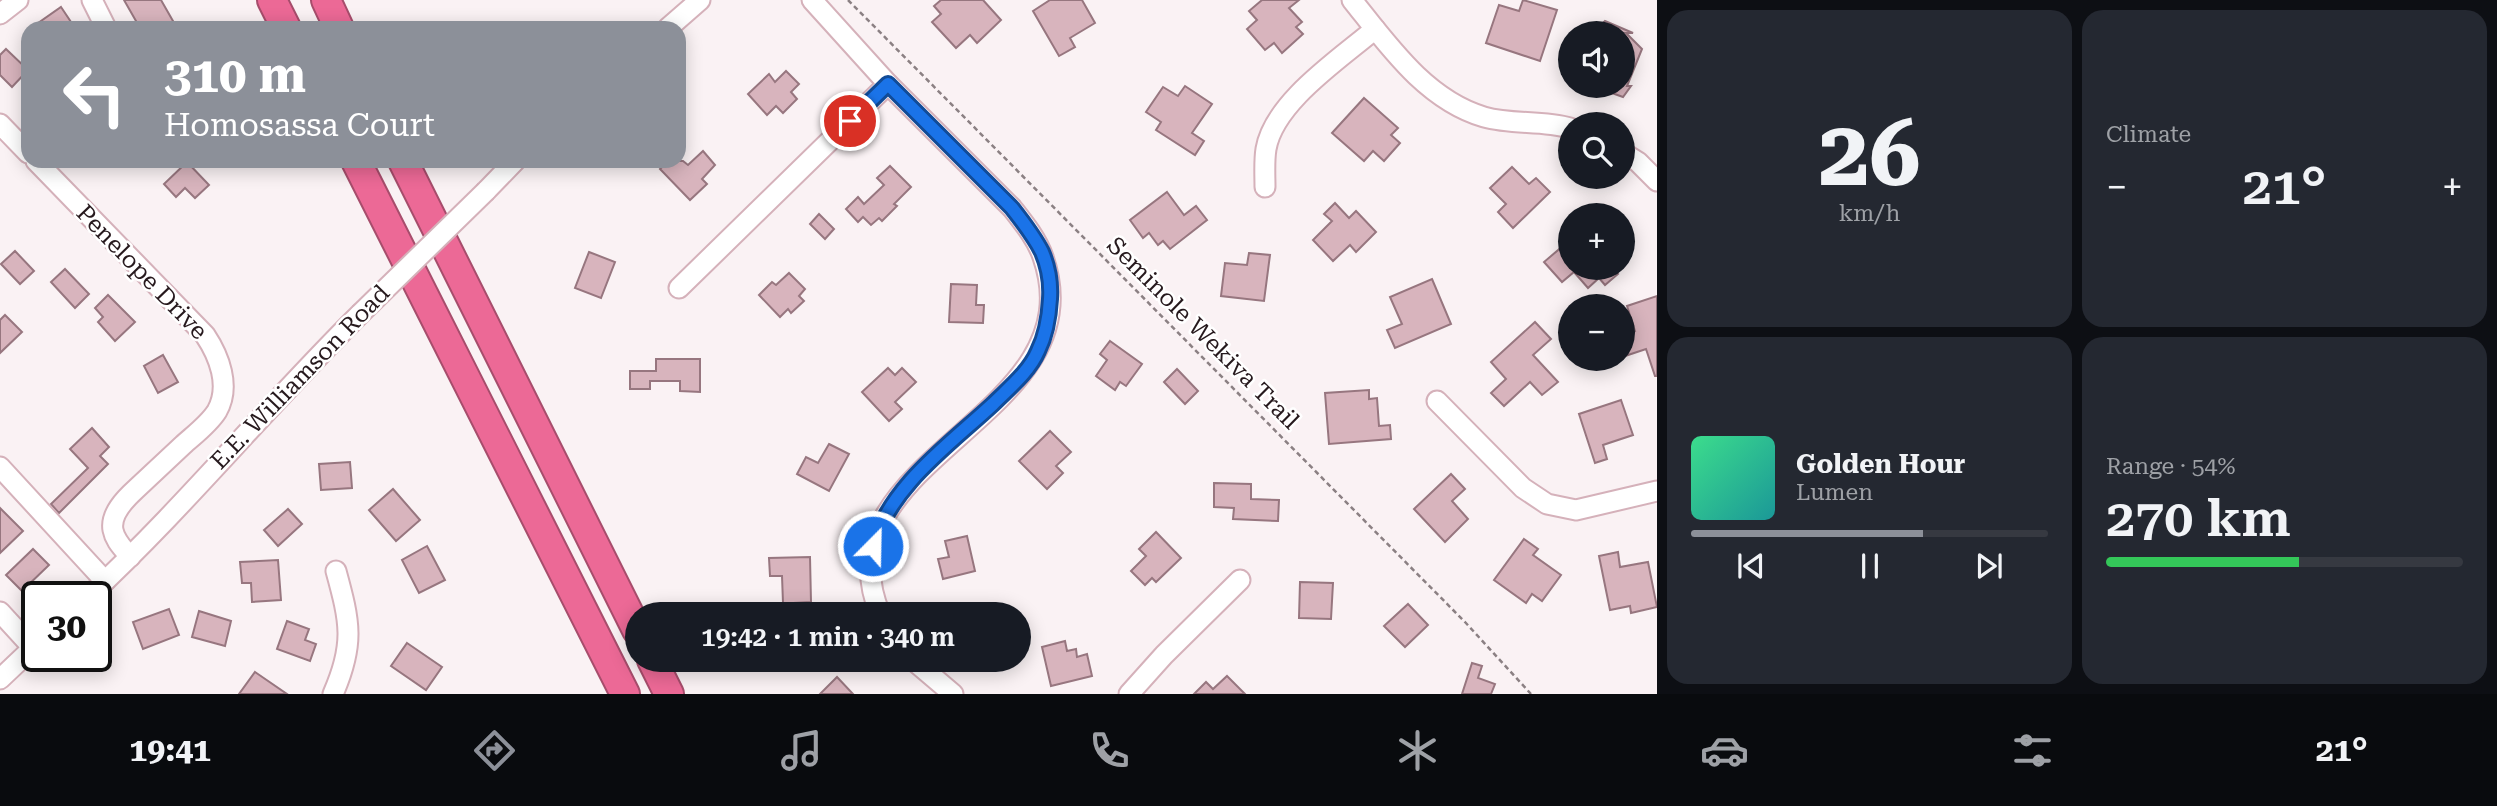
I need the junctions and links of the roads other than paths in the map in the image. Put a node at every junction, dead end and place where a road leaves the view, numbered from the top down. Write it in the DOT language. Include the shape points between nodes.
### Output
graph roads {
  1 [pos="18,0"];
  2 [pos="92,0"];
  3 [pos="272,0"];
  4 [pos="326,0"];
  5 [pos="700,0"];
  6 [pos="812,0"];
  7 [pos="1353,0"];
  8 [pos="0,14"];
  9 [pos="102,21"];
  10 [pos="282,21"];
  11 [pos="336,21"];
  12 [pos="676,21"];
  13 [pos="1375,29"];
  14 [pos="888,84"];
  15 [pos="0,124"];
  16 [pos="1558,127"];
  17 [pos="21,146"];
  18 [pos="1635,160"];
  19 [pos="43,168"];
  20 [pos="360,168"];
  21 [pos="406,168"];
  22 [pos="508,168"];
  23 [pos="1657,181"];
  24 [pos="1265,187"];
  25 [pos="679,288"];
  26 [pos="1437,401"];
  27 [pos="0,467"];
  28 [pos="1657,491"];
  29 [pos="130,557"];
  30 [pos="336,571"];
  31 [pos="1240,580"];
  32 [pos="105,581"];
  33 [pos="875,602"];
  34 [pos="625,606"];
  35 [pos="0,612"];
  36 [pos="21,632"];
  37 [pos="21,659"];
  38 [pos="658,672"];
  39 [pos="927,672"];
  40 [pos="0,679"];
  41 [pos="333,694"];
  42 [pos="625,694"];
  43 [pos="669,694"];
  44 [pos="953,694"];
  45 [pos="1129,694"];
  1 -- 8 [label="street"];
  2 -- 9 [label="street"];
  3 -- 10 [label="highway"];
  4 -- 11 [label="highway"];
  5 -- 12 [label="street"];
  6 -- 14 [label="street"];
  7 -- 13 [label="street"];
  13 -- 16 [label="street" via="1448,101 1484,117"];
  13 -- 24 [label="street" via="1284,111 1266,148"];
  14 -- 25 [label="street"];
  14 -- 33 [label="street" via="1012,208 1043,255 1051,286 1049,318 1038,353 1020,378 897,497 878,531 869,561"];
  15 -- 17 [label="street"];
  18 -- 23 [label="street"];
  19 -- 29 [label="street, Penelope Drive" via="205,335 222,371 217,410 116,513 112,528"];
  20 -- 42 [label="highway"];
  21 -- 34 [label="highway"];
  22 -- 29 [label="street, E.E. Williamson Road, bridge" via="296,378"];
  26 -- 28 [label="street" via="1523,488 1547,504 1576,510"];
  27 -- 32 [label="street"];
  29 -- 32 [label="street, E.E. Williamson Road"];
  30 -- 41 [label="street" via="348,613 349,636 345,664"];
  31 -- 45 [label="street"];
  35 -- 36 [label="street"];
  37 -- 40 [label="street"];
  38 -- 43 [label="highway"];
  39 -- 44 [label="street"];
}
